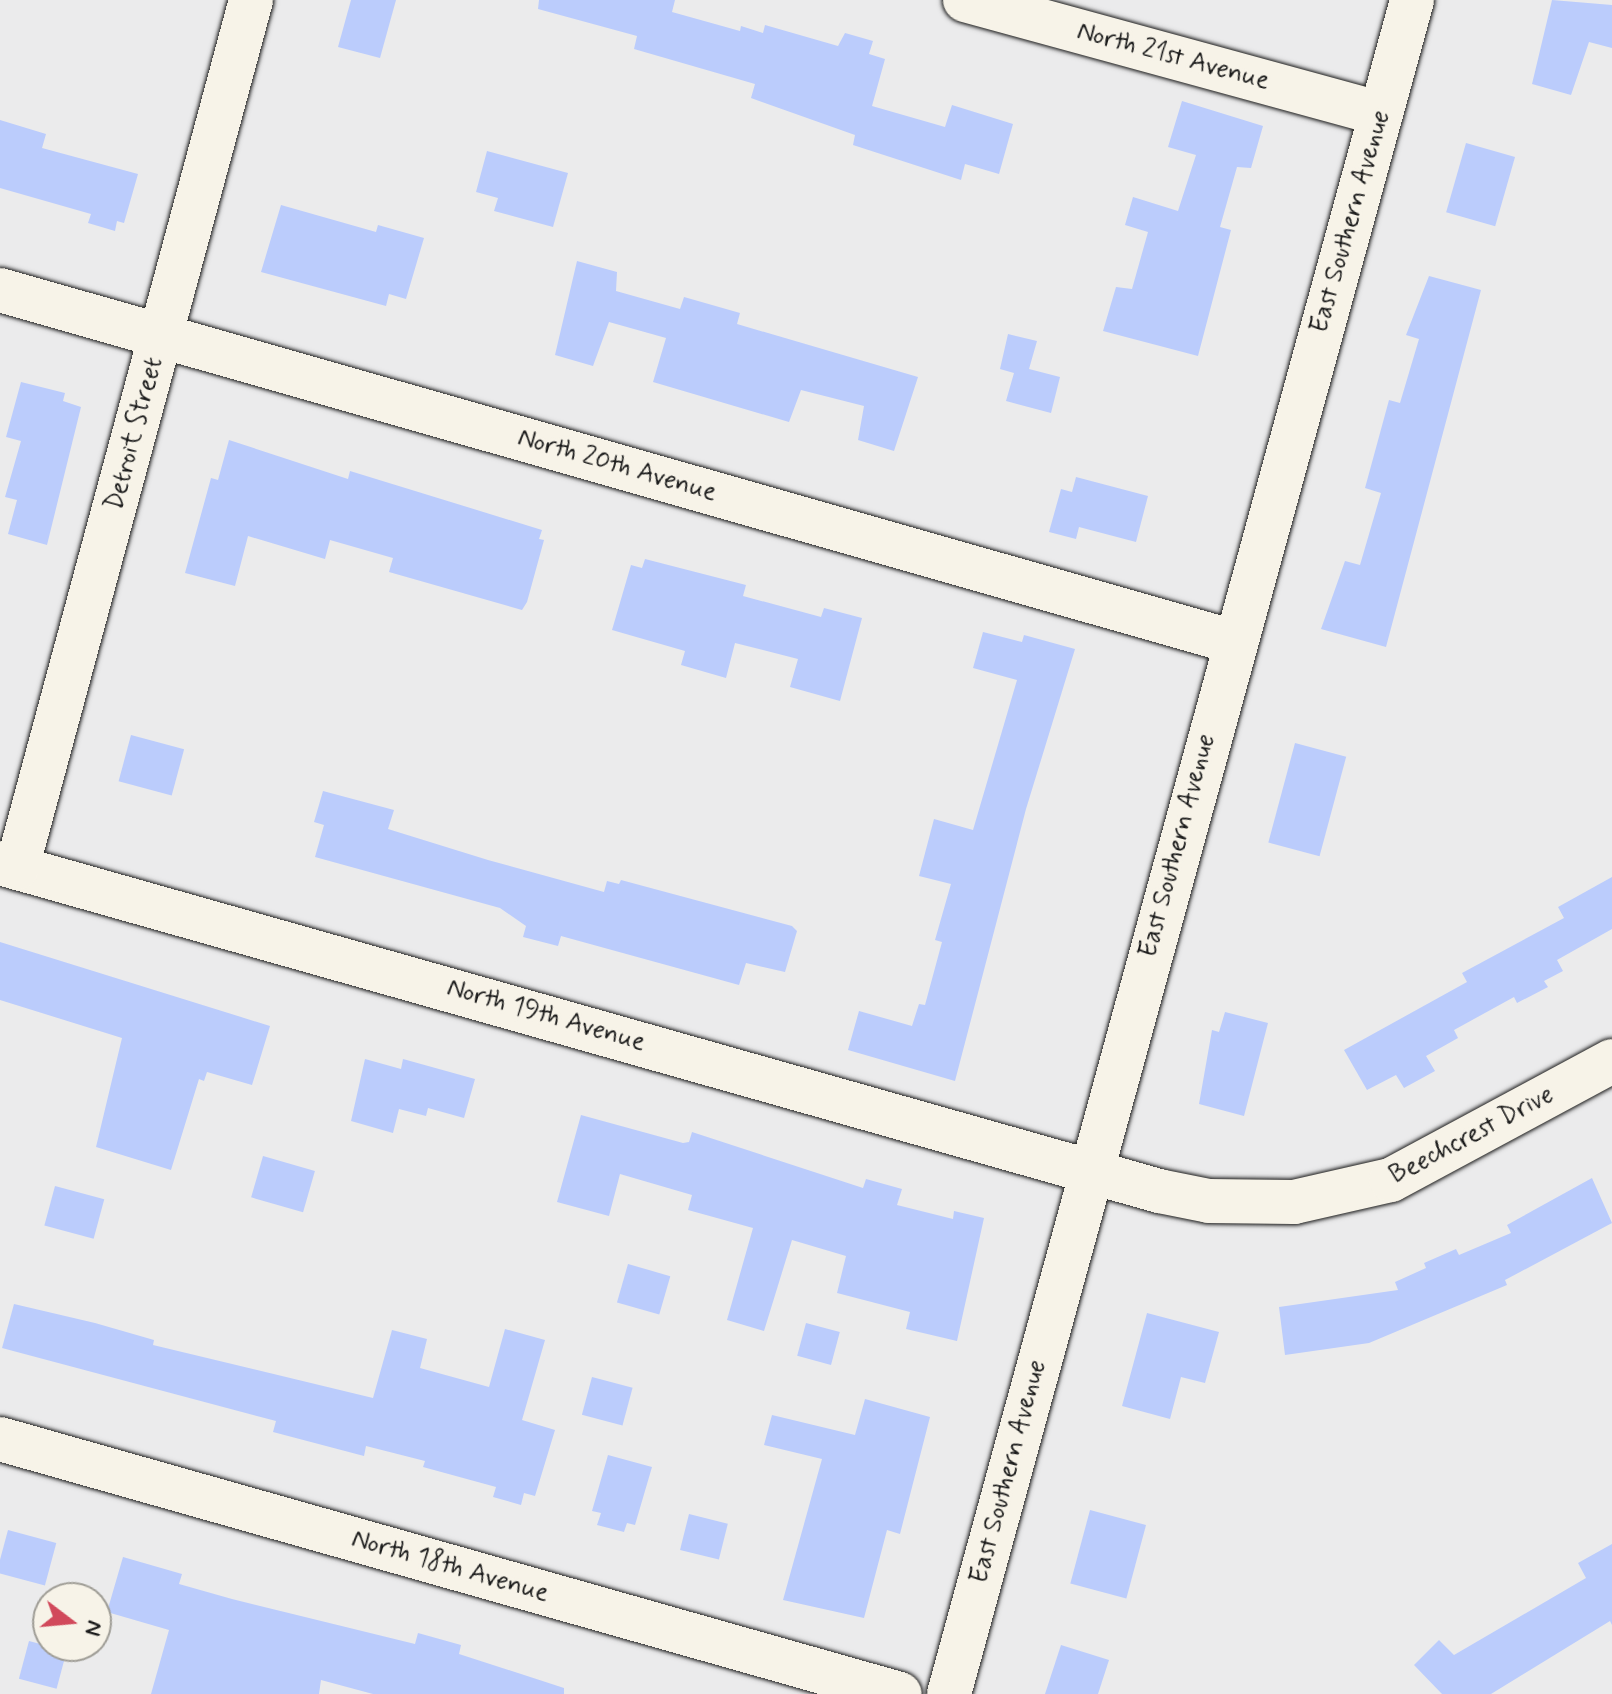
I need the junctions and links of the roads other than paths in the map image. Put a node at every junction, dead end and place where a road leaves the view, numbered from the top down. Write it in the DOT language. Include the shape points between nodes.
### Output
graph roads {
  1 [pos="251,0"];
  2 [pos="965,0"];
  3 [pos="1412,0"];
  4 [pos="1381,114"];
  5 [pos="0,290"];
  6 [pos="162,336"];
  7 [pos="1234,642"];
  8 [pos="9,865"];
  9 [pos="1612,1061"];
  10 [pos="1091,1171"];
  11 [pos="0,1439"];
  12 [pos="900,1694"];
  13 [pos="949,1694"];
  1 -- 6 [label="street, Detroit Street"];
  2 -- 4 [label="street, North 21st Avenue"];
  3 -- 4 [label="street, East Southern Avenue"];
  4 -- 7 [label="street, East Southern Avenue"];
  5 -- 6 [label="street, North 20th Avenue"];
  6 -- 7 [label="street, North 20th Avenue"];
  6 -- 8 [label="street, Detroit Street"];
  7 -- 10 [label="street, East Southern Avenue"];
  8 -- 10 [label="street, North 19th Avenue"];
  9 -- 10 [label="street, Beechcrest Drive" via="1421,1167 1327,1198 1209,1201"];
  10 -- 13 [label="street, East Southern Avenue"];
  11 -- 12 [label="street, North 18th Avenue"];
}
